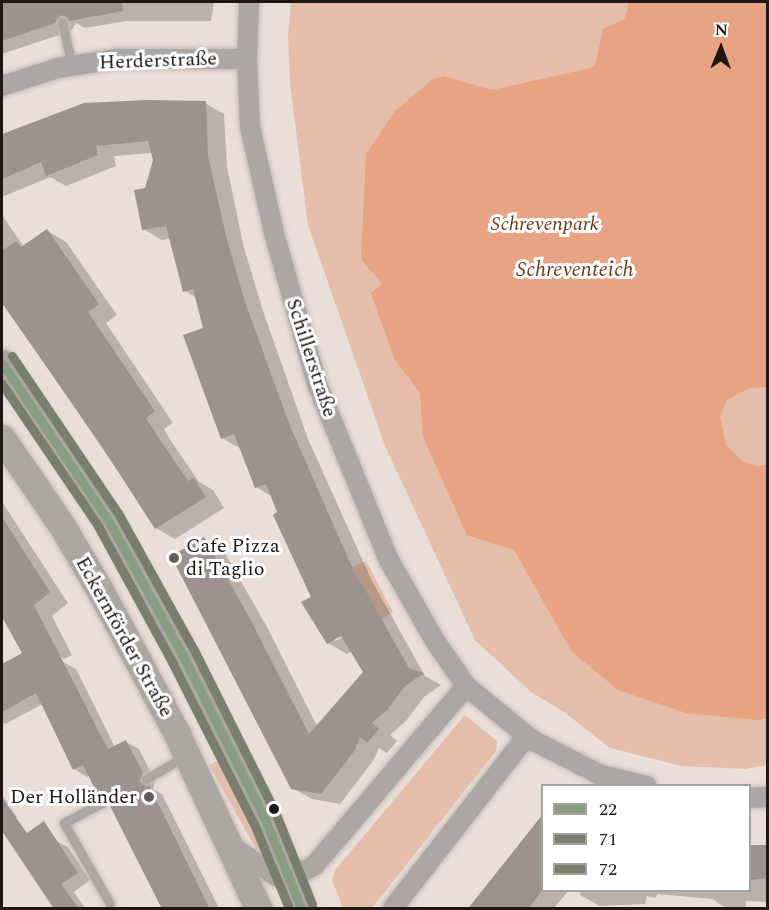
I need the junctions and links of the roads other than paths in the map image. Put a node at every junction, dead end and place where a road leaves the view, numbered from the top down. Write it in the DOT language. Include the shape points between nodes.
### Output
graph roads {
  1 [pos="249,2"];
  2 [pos="62,22"];
  3 [pos="247,59"];
  4 [pos="72,66"];
  5 [pos="2,86"];
  6 [pos="2,363"];
  7 [pos="2,438"];
  8 [pos="466,686"];
  9 [pos="527,736"];
  10 [pos="187,755"];
  11 [pos="146,779"];
  12 [pos="639,784"];
  13 [pos="768,797"];
  14 [pos="751,798"];
  15 [pos="107,800"];
  16 [pos="230,845"];
  17 [pos="291,878"];
  18 [pos="110,904"];
  19 [pos="258,909"];
  20 [pos="301,909"];
  21 [pos="393,909"];
  1 -- 3 [label="street, Schillerstraße"];
  2 -- 4 [label="lane"];
  3 -- 4 [label="street, Herderstraße" via="116,59"];
  3 -- 8 [label="street, Schillerstraße" via="253,138 274,233 317,384 389,560"];
  4 -- 5 [label="street, Herderstraße"];
  6 -- 17 [label="main road, Eckernförder Straße" via="108,520 216,720"];
  7 -- 10 [label="main road, Eckernförder Straße" via="96,582"];
  8 -- 9 [label="street, Schillerstraße"];
  8 -- 17 [label="street" via="323,858"];
  9 -- 12 [label="street, Schillerstraße" via="601,774"];
  9 -- 21 [label="street"];
  10 -- 11 [label="lane"];
  10 -- 16 [label="main road, Eckernförder Straße"];
  13 -- 14 [label="street"];
  15 -- 18 [label="lane" via="64,823"];
  16 -- 17 [label="street" via="276,876"];
  16 -- 19 [label="main road, Eckernförder Straße"];
  17 -- 20 [label="main road, Eckernförder Straße"];
}
